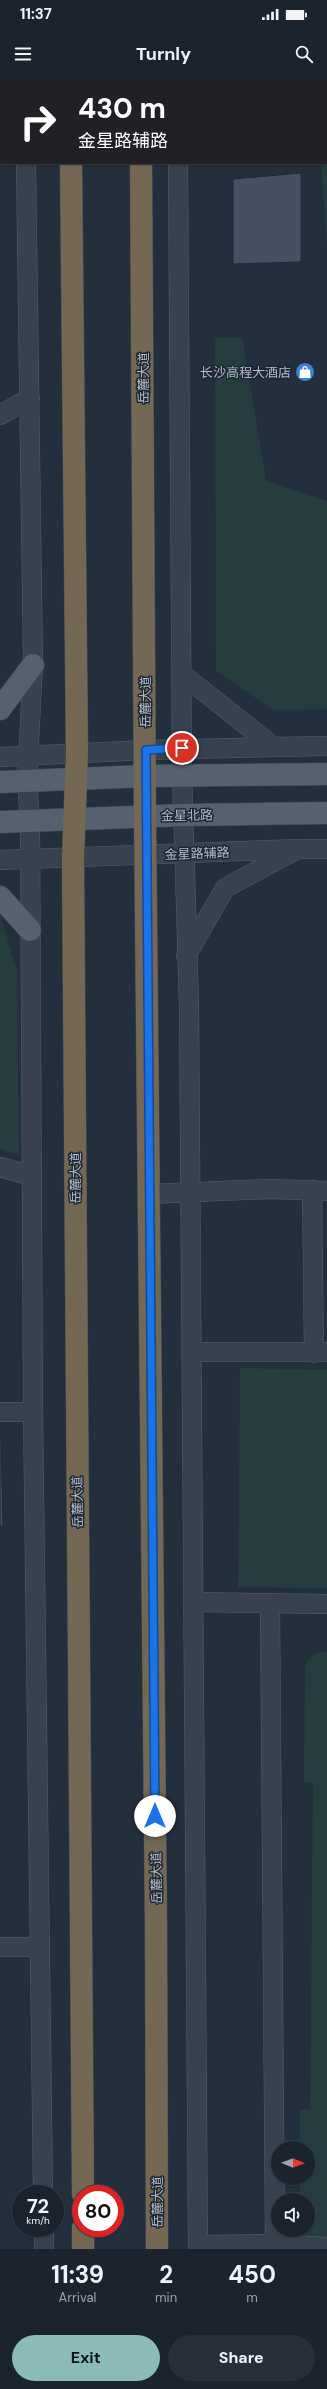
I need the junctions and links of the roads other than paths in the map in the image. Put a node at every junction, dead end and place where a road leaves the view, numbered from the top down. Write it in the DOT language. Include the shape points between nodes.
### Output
graph roads {
  1 [pos="26,164"];
  2 [pos="71,164"];
  3 [pos="141,164"];
  4 [pos="178,164"];
  5 [pos="30,398"];
  6 [pos="0,415"];
  7 [pos="33,665"];
  8 [pos="183,675"];
  9 [pos="0,709"];
  10 [pos="327,746"];
  11 [pos="274,747"];
  12 [pos="182,748"];
  13 [pos="146,750"];
  14 [pos="77,753"];
  15 [pos="28,756"];
  16 [pos="0,758"];
  17 [pos="327,774"];
  18 [pos="146,776"];
  19 [pos="182,776"];
  20 [pos="77,780"];
  21 [pos="0,782"];
  22 [pos="27,782"];
  23 [pos="327,813"];
  24 [pos="184,815"];
  25 [pos="145,816"];
  26 [pos="73,819"];
  27 [pos="30,821"];
  28 [pos="0,822"];
  29 [pos="298,849"];
  30 [pos="327,849"];
  31 [pos="184,854"];
  32 [pos="145,855"];
  33 [pos="73,858"];
  34 [pos="30,859"];
  35 [pos="0,860"];
  36 [pos="0,897"];
  37 [pos="30,930"];
  38 [pos="186,957"];
  39 [pos="0,1167"];
  40 [pos="32,1176"];
  41 [pos="320,1190"];
  42 [pos="190,1192"];
  43 [pos="150,1194"];
  44 [pos="191,1352"];
  45 [pos="321,1352"];
  46 [pos="0,1412"];
  47 [pos="33,1412"];
  48 [pos="193,1602"];
  49 [pos="270,1603"];
  50 [pos="327,1604"];
  51 [pos="0,1947"];
  52 [pos="40,1948"];
  53 [pos="43,2185"];
  54 [pos="83,2185"];
  55 [pos="44,2237"];
  56 [pos="83,2237"];
  57 [pos="275,2244"];
  58 [pos="198,2247"];
  59 [pos="327,2247"];
  60 [pos="44,2249"];
  61 [pos="83,2249"];
  62 [pos="157,2249"];
  1 -- 5 [label="street"];
  2 -- 14 [label="highway, 岳麓大道"];
  3 -- 13 [label="highway, 岳麓大道"];
  4 -- 8 [label="street"];
  5 -- 6 [label="street"];
  5 -- 7 [label="street"];
  7 -- 9 [label="main road"];
  7 -- 15 [label="street"];
  8 -- 11 [label="street"];
  8 -- 12 [label="street"];
  10 -- 11 [label="street"];
  11 -- 12 [label="street"];
  12 -- 13 [label="street"];
  12 -- 19 [label="street"];
  13 -- 14 [label="street"];
  13 -- 18 [label="highway, 岳麓大道"];
  14 -- 15 [label="street"];
  14 -- 20 [label="highway, 岳麓大道"];
  15 -- 16 [label="street"];
  15 -- 22 [label="street"];
  17 -- 19 [label="main road"];
  18 -- 19 [label="main road"];
  18 -- 20 [label="main road"];
  18 -- 25 [label="highway, 岳麓大道"];
  19 -- 24 [label="street"];
  20 -- 22 [label="main road"];
  20 -- 26 [label="highway, 岳麓大道"];
  21 -- 22 [label="main road"];
  22 -- 27 [label="street"];
  23 -- 24 [label="main road, 金星北路"];
  24 -- 25 [label="main road, 金星北路"];
  24 -- 31 [label="street"];
  25 -- 26 [label="main road, 金星北路"];
  25 -- 32 [label="highway, 岳麓大道"];
  26 -- 27 [label="main road, 金星北路"];
  26 -- 33 [label="highway, 岳麓大道"];
  27 -- 28 [label="main road, 金星北路"];
  27 -- 34 [label="street"];
  29 -- 30 [label="street, 金星路辅路"];
  29 -- 31 [label="street, 金星路辅路"];
  29 -- 38 [label="street" via="225,888"];
  31 -- 32 [label="street, 金星路辅路"];
  31 -- 38 [label="street"];
  32 -- 33 [label="street, 金星路辅路"];
  32 -- 43 [label="highway, 岳麓大道"];
  33 -- 34 [label="street, 金星路辅路"];
  33 -- 54 [label="highway, 岳麓大道"];
  34 -- 35 [label="street, 金星路辅路"];
  34 -- 37 [label="street"];
  36 -- 37 [label="main road"];
  37 -- 40 [label="street"];
  38 -- 42 [label="street" via="189,1005"];
  39 -- 40 [label="street"];
  40 -- 47 [label="street"];
  41 -- 42 [label="street"];
  41 -- 45 [label="street"];
  42 -- 43 [label="street"];
  42 -- 44 [label="street"];
  43 -- 62 [label="highway, 岳麓大道"];
  44 -- 45 [label="street"];
  44 -- 48 [label="street"];
  46 -- 47 [label="street"];
  47 -- 52 [label="street"];
  48 -- 49 [label="street"];
  48 -- 58 [label="street"];
  49 -- 50 [label="street"];
  49 -- 57 [label="street"];
  51 -- 52 [label="street"];
  52 -- 53 [label="street"];
  55 -- 60 [label="street"];
  56 -- 61 [label="highway"];
  57 -- 58 [label="street"];
  57 -- 59 [label="street"];
}
